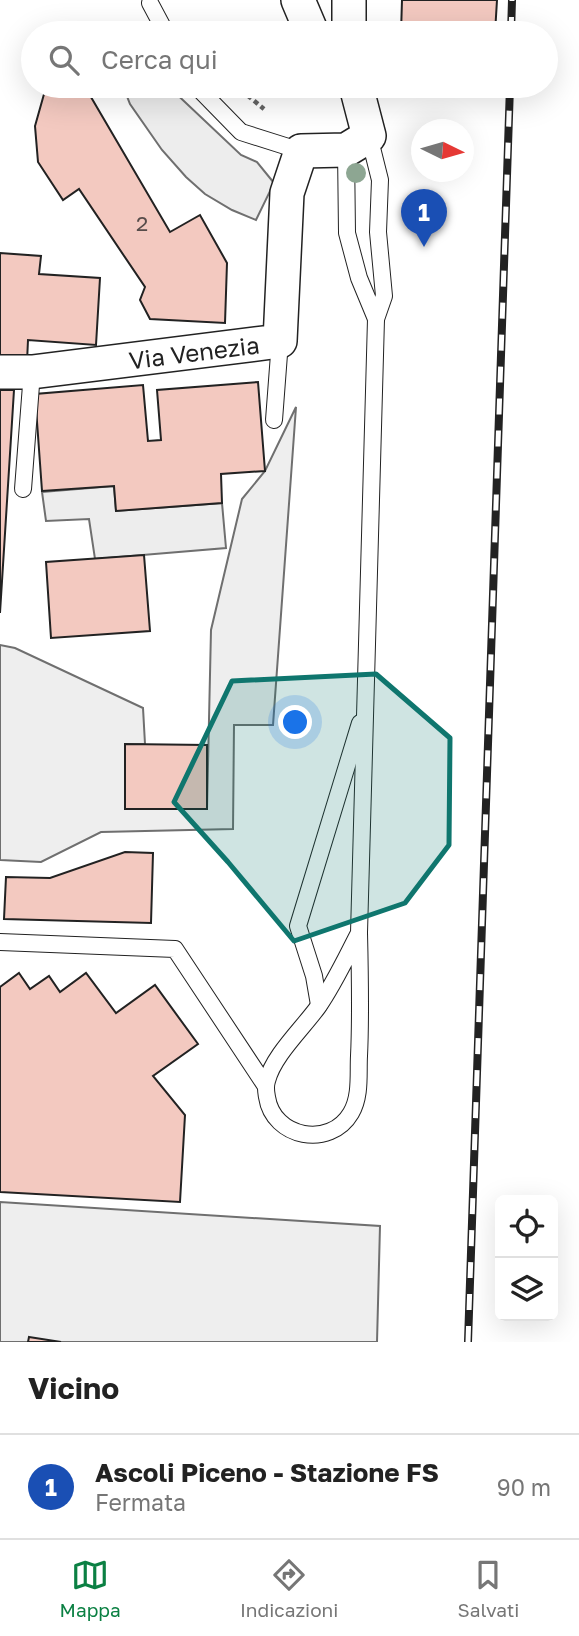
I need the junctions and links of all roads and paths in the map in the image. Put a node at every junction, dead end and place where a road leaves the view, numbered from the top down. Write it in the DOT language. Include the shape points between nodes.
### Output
graph roads {
  1 [pos="298,0"];
  2 [pos="150,4"];
  3 [pos="159,21"];
  4 [pos="326,21"];
  5 [pos="208,98"];
  6 [pos="336,98"];
  7 [pos="355,98"];
  8 [pos="357,143"];
  9 [pos="300,151"];
  10 [pos="376,319"];
  11 [pos="279,341"];
  12 [pos="16,372"];
  13 [pos="274,420"];
  14 [pos="23,489"];
  15 [pos="365,704"];
  16 [pos="359,933"];
  17 [pos="0,942"];
  18 [pos="319,1006"];
  19 [pos="265,1085"];
  1 -- 4 [label="street"];
  2 -- 3 [label="lane"];
  5 -- 9 [label="lane" via="241,132"];
  6 -- 8 [label="street"];
  7 -- 8 [label="street"];
  8 -- 9 [label="street"];
  8 -- 10 [label="lane" via="347,233"];
  8 -- 10 [label="lane" via="380,180 378,232 384,296"];
  9 -- 11 [label="street, Via Venezia" via="287,193"];
  10 -- 15 [label="lane"];
  11 -- 12 [label="street, Via Venezia"];
  11 -- 13 [label="lane"];
  12 -- 14 [label="lane"];
  15 -- 16 [label="lane"];
  15 -- 18 [label="lane" via="298,926"];
  16 -- 18 [label="lane"];
  16 -- 19 [label="lane" via="358,1094 352,1112 326,1133 290,1131 276,1119"];
  17 -- 19 [label="lane" via="175,948"];
  18 -- 19 [label="lane" via="271,1067"];
}
